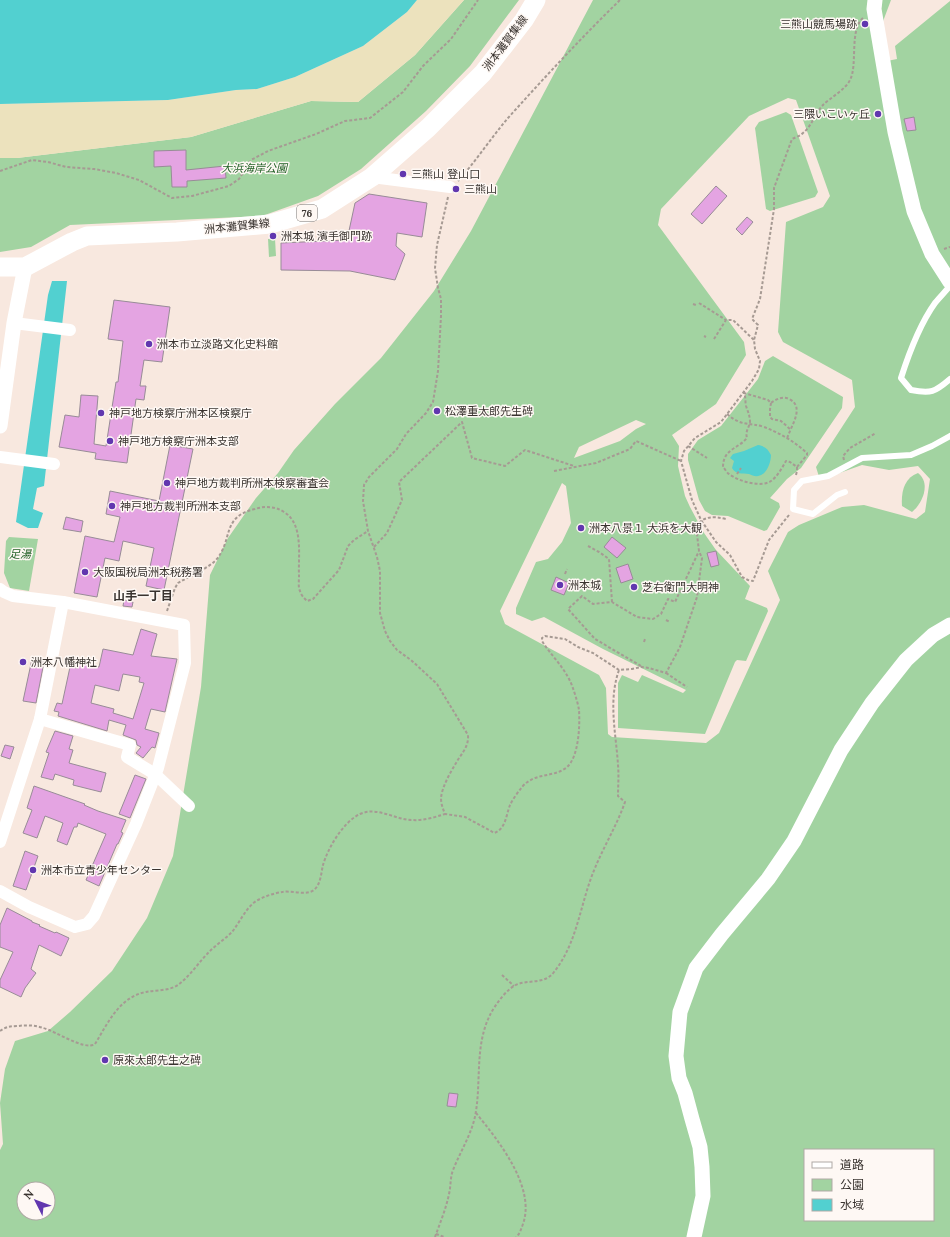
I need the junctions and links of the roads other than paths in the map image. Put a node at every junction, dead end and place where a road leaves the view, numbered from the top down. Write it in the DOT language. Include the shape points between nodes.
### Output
graph roads {
  1 [pos="534,1"];
  2 [pos="874,5"];
  3 [pos="372,177"];
  4 [pos="450,187"];
  5 [pos="0,267"];
  6 [pos="25,267"];
  7 [pos="950,282"];
  8 [pos="950,286"];
  9 [pos="14,323"];
  10 [pos="70,330"];
  11 [pos="950,379"];
  12 [pos="0,426"];
  13 [pos="950,436"];
  14 [pos="0,457"];
  15 [pos="54,464"];
  16 [pos="845,492"];
  17 [pos="0,588"];
  18 [pos="63,602"];
  19 [pos="950,625"];
  20 [pos="40,719"];
  21 [pos="155,774"];
  22 [pos="189,806"];
  23 [pos="0,842"];
  24 [pos="0,891"];
  25 [pos="694,1237"];
  1 -- 3 [label="main road, 洲本灘賀集線 / 76" via="524,20 483,73 428,128"];
  2 -- 7 [label="street" via="895,132 914,211 932,254"];
  3 -- 4 [label="street"];
  3 -- 6 [label="main road, 洲本灘賀集線 / 76" via="322,208 270,224 87,236"];
  5 -- 6 [label="main road, 洲本灘賀集線 / 76"];
  6 -- 9 [label="street"];
  8 -- 11 [label="lane" via="935,303 920,330 901,378 911,390 924,393 938,389"];
  9 -- 10 [label="street"];
  9 -- 12 [label="street"];
  13 -- 16 [label="lane" via="910,454 862,458 828,476 802,481 794,490 793,509 814,514 836,495"];
  14 -- 15 [label="street"];
  17 -- 18 [label="street" via="13,596"];
  18 -- 20 [label="street"];
  18 -- 21 [label="street" via="184,625 185,663"];
  19 -- 25 [label="street" via="933,635 906,660 872,704 841,750 794,841 768,879 696,968 680,1012 676,1056 679,1078 700,1147 702,1167 703,1196"];
  20 -- 21 [label="street" via="130,745 127,757"];
  20 -- 23 [label="street"];
  21 -- 22 [label="street"];
  21 -- 24 [label="street" via="136,824 94,916 87,924 75,928"];
}
